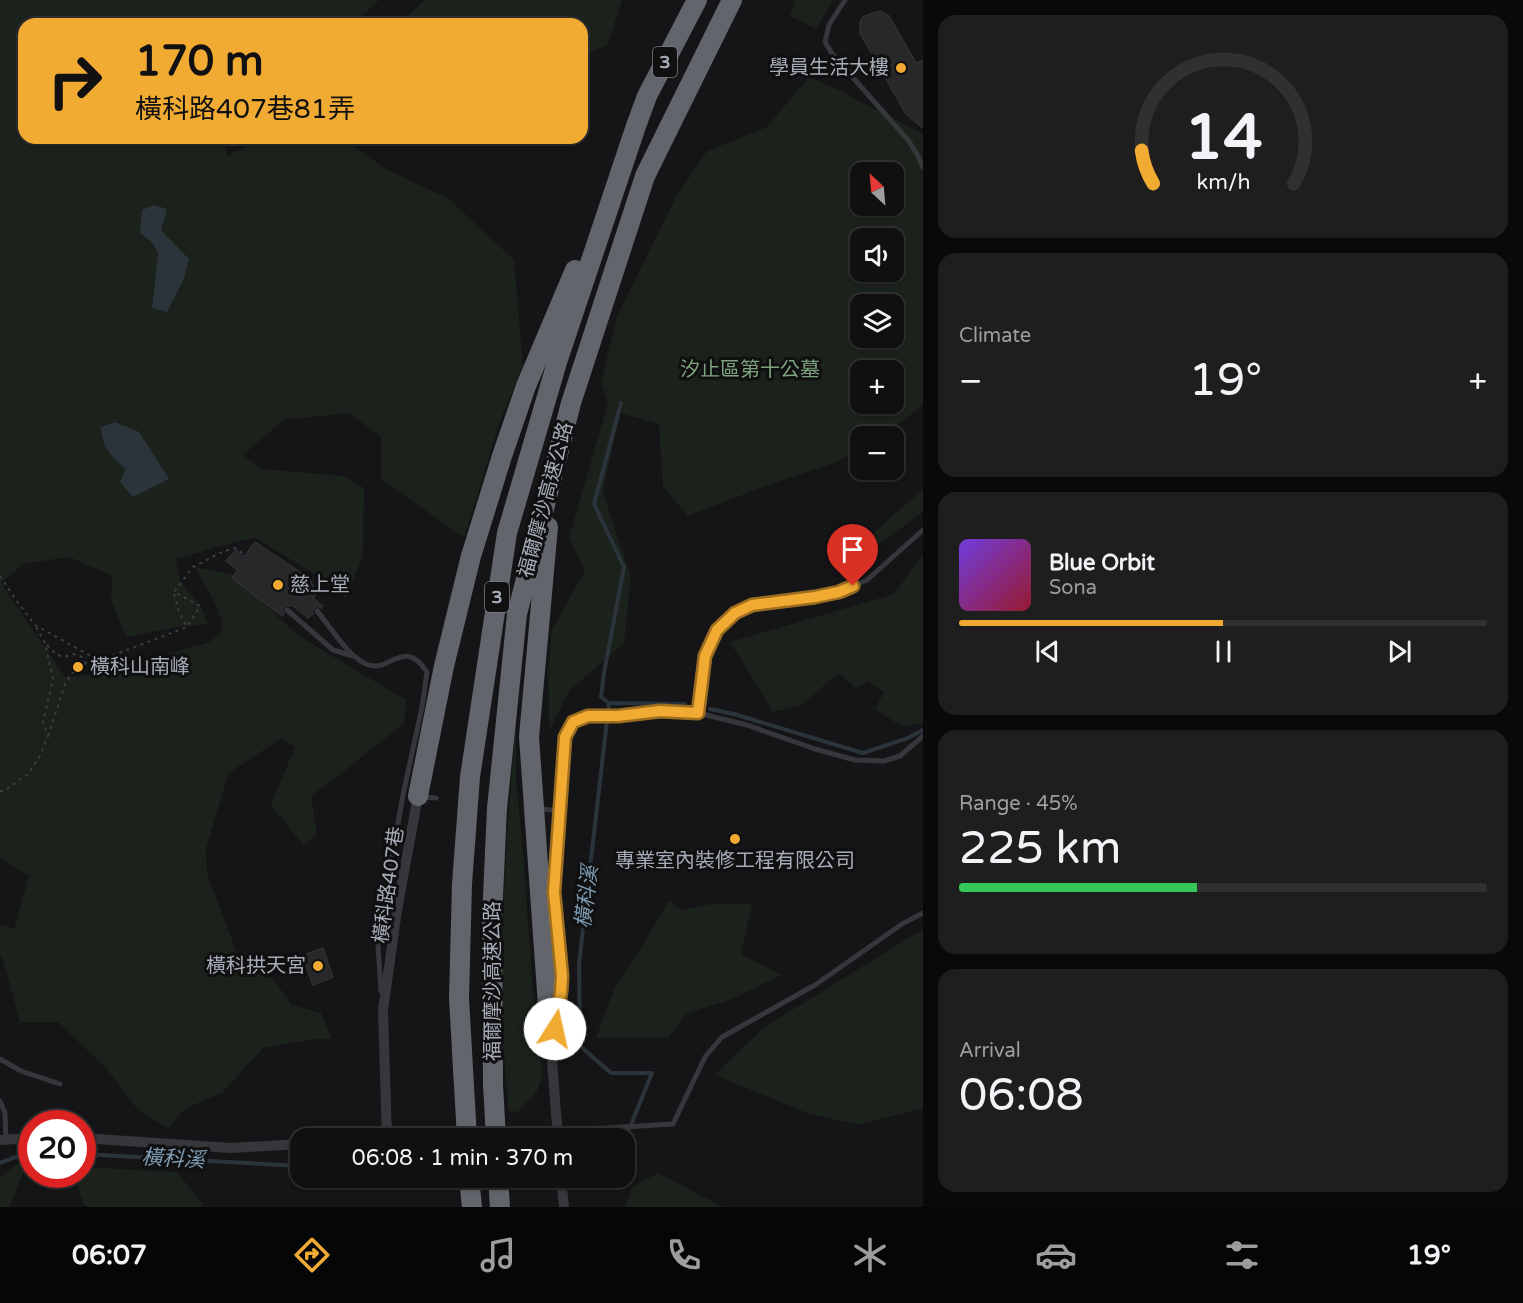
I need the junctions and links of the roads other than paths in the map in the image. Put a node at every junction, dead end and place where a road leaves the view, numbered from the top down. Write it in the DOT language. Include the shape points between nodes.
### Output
graph roads {
  1 [pos="697,0"];
  2 [pos="732,0"];
  3 [pos="845,0"];
  4 [pos="636,126"];
  5 [pos="923,167"];
  6 [pos="554,468"];
  7 [pos="922,530"];
  8 [pos="287,610"];
  9 [pos="317,611"];
  10 [pos="355,657"];
  11 [pos="698,713"];
  12 [pos="923,736"];
  13 [pos="419,797"];
  14 [pos="542,809"];
  15 [pos="560,811"];
  16 [pos="923,913"];
  17 [pos="551,1048"];
  18 [pos="0,1059"];
  19 [pos="60,1084"];
  20 [pos="0,1101"];
  21 [pos="387,1128"];
  22 [pos="466,1128"];
  23 [pos="495,1128"];
  24 [pos="557,1128"];
  25 [pos="607,1128"];
  26 [pos="96,1138"];
  27 [pos="18,1139"];
  28 [pos="3,1140"];
  29 [pos="290,1145"];
  30 [pos="470,1188"];
  31 [pos="499,1188"];
  32 [pos="564,1188"];
  33 [pos="472,1207"];
  34 [pos="500,1207"];
  35 [pos="566,1207"];
  1 -- 4 [label="highway, 福爾摩沙高速公路 / 3" via="647,96"];
  2 -- 6 [label="highway, 福爾摩沙高速公路 / 3" via="645,176 571,403"];
  3 -- 5 [label="lane" via="829,25 825,42 908,140"];
  4 -- 13 [label="highway" via="526,386 502,456 471,556 444,666"];
  4 -- 22 [label="highway, 福爾摩沙高速公路 / 3, bridge" via="558,359 507,533 470,777 462,884 459,987"];
  6 -- 17 [label="highway" via="529,737"];
  6 -- 23 [label="highway, 福爾摩沙高速公路 / 3, bridge" via="517,614 497,808 492,918"];
  7 -- 11 [label="lane" via="858,584 815,597 752,605 735,613 717,630 705,656"];
  8 -- 10 [label="lane" via="333,650"];
  9 -- 10 [label="lane"];
  10 -- 13 [label="lane" via="370,666 411,657 427,672"];
  11 -- 12 [label="lane" via="855,760 900,756"];
  11 -- 15 [label="lane" via="597,715 573,722 565,737"];
  13 -- 21 [label="street" via="383,1011"];
  14 -- 15 [label="lane"];
  15 -- 17 [label="lane" via="554,892 562,976"];
  16 -- 25 [label="lane" via="814,985 722,1037 705,1057 673,1124"];
  17 -- 24 [label="street"];
  18 -- 19 [label="lane"];
  20 -- 28 [label="lane" via="5,1113"];
  26 -- 29 [label="street" via="231,1148"];
  27 -- 28 [label="street"];
  30 -- 33 [label="highway"];
  31 -- 34 [label="highway"];
  32 -- 35 [label="street"];
}
